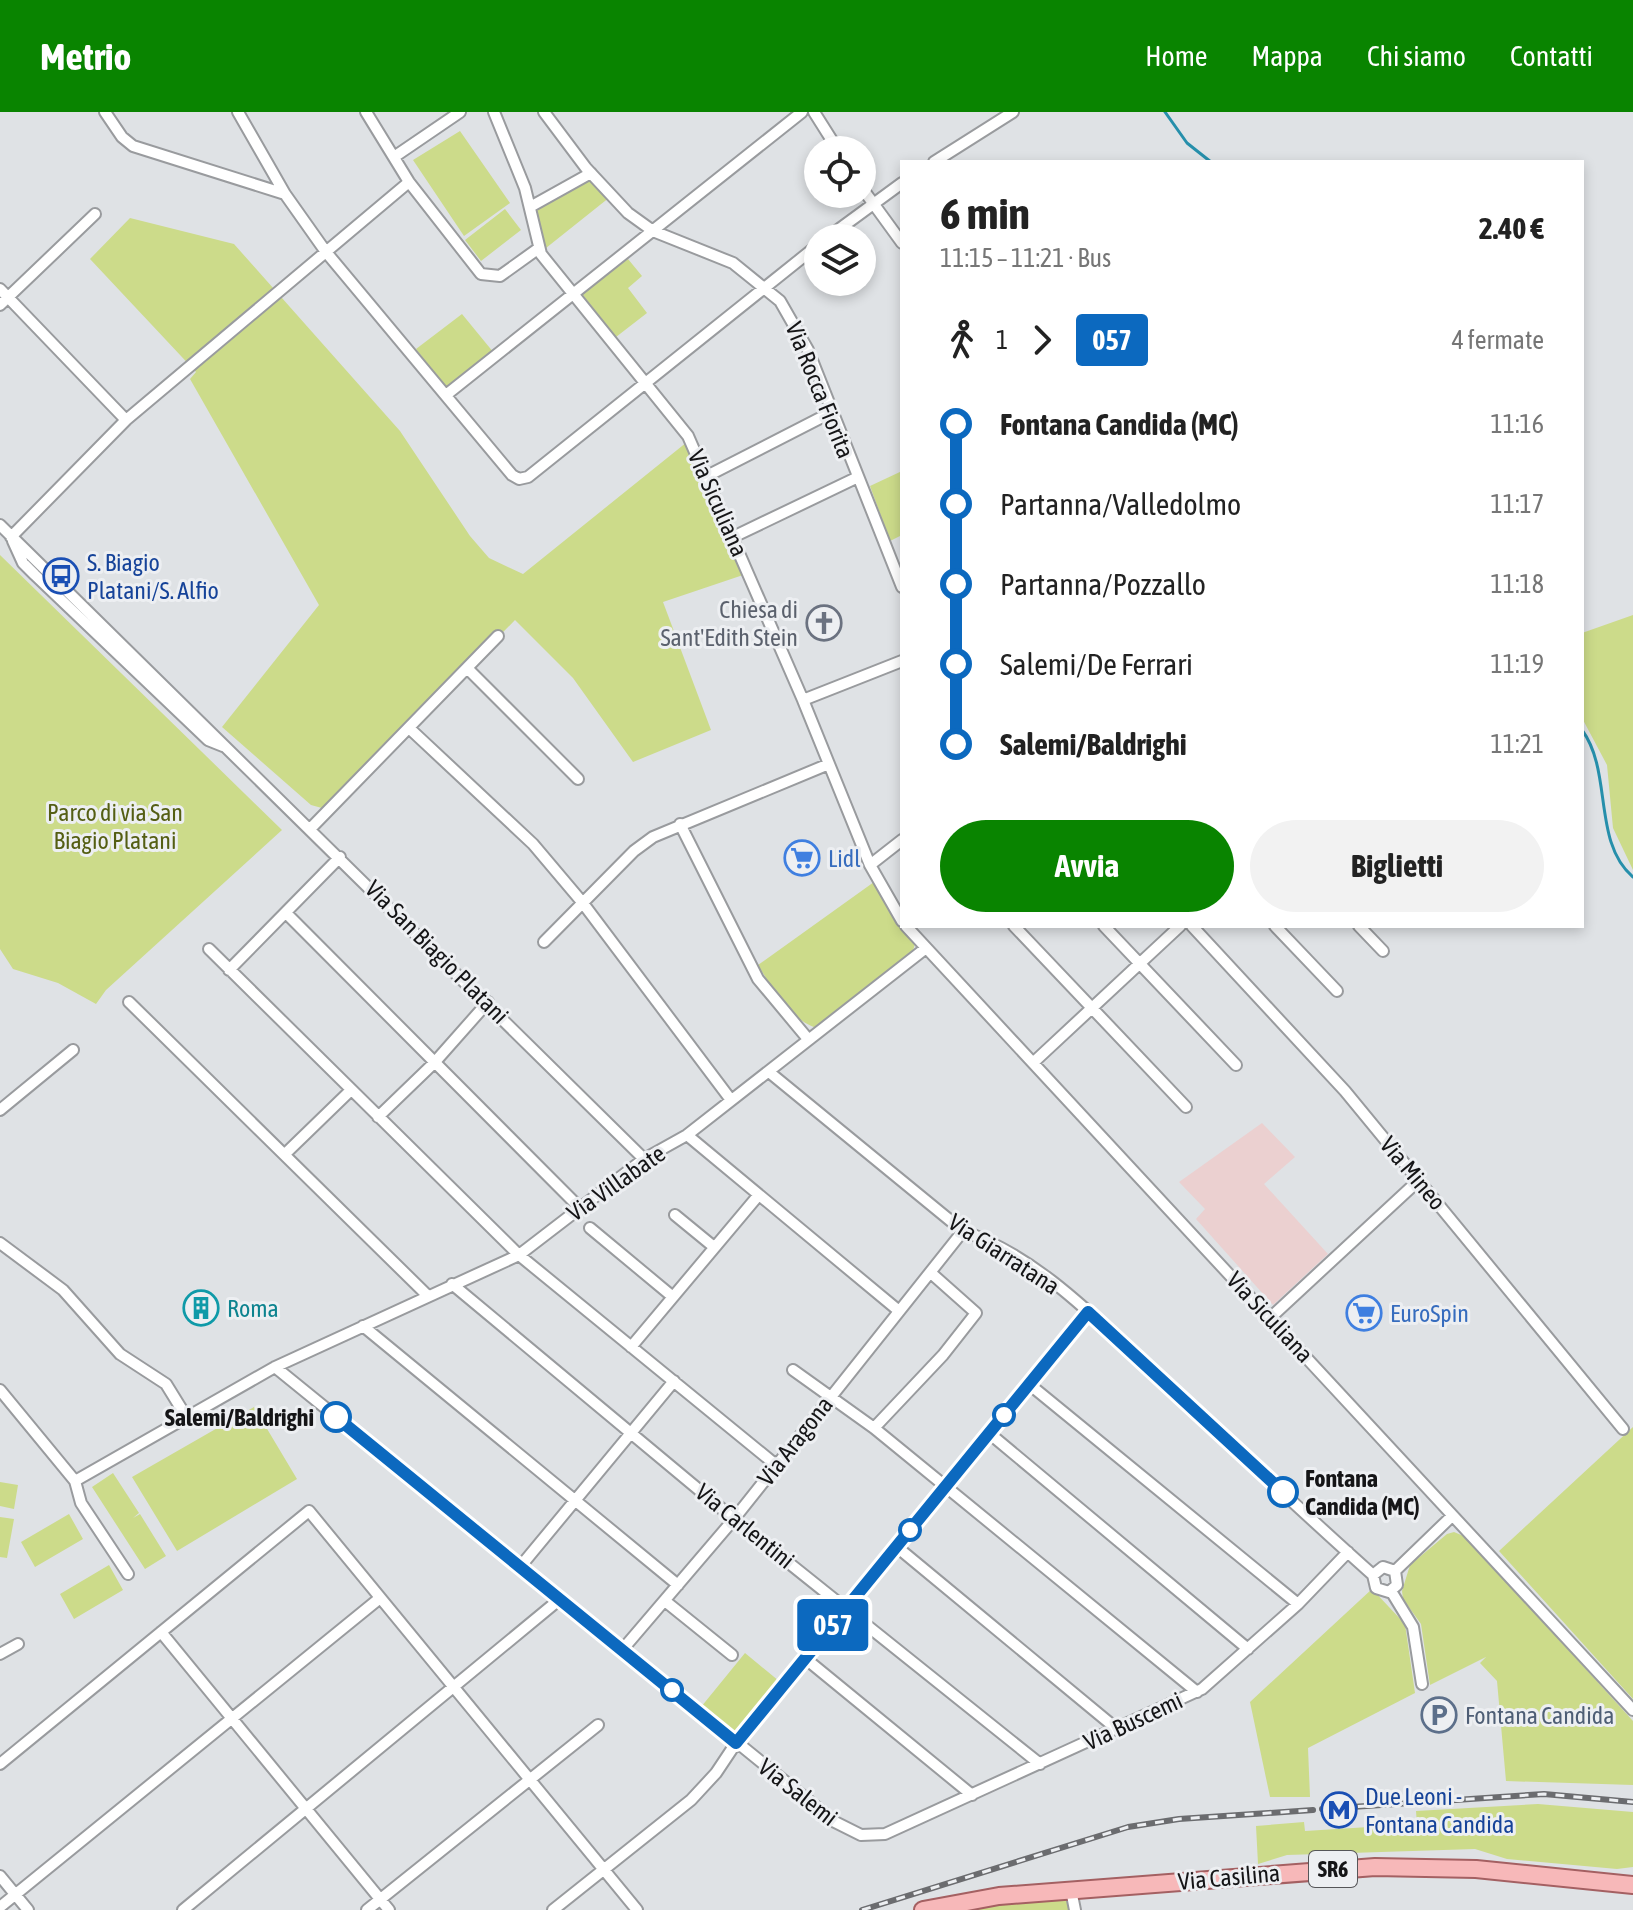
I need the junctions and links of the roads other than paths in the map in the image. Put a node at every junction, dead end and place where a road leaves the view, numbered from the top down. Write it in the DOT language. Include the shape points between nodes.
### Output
graph roads {
  1 [pos="105,112"];
  2 [pos="238,112"];
  3 [pos="366,112"];
  4 [pos="460,112"];
  5 [pos="494,112"];
  6 [pos="802,112"];
  7 [pos="814,112"];
  8 [pos="1013,112"];
  9 [pos="545,113"];
  10 [pos="829,136"];
  11 [pos="394,157"];
  12 [pos="937,160"];
  13 [pos="591,173"];
  14 [pos="409,182"];
  15 [pos="900,184"];
  16 [pos="285,194"];
  17 [pos="876,200"];
  18 [pos="530,207"];
  19 [pos="866,208"];
  20 [pos="876,208"];
  21 [pos="95,214"];
  22 [pos="845,224"];
  23 [pos="653,231"];
  24 [pos="900,240"];
  25 [pos="539,248"];
  26 [pos="326,252"];
  27 [pos="804,256"];
  28 [pos="765,286"];
  29 [pos="573,292"];
  30 [pos="3,297"];
  31 [pos="646,382"];
  32 [pos="446,395"];
  33 [pos="830,413"];
  34 [pos="126,420"];
  35 [pos="707,476"];
  36 [pos="856,478"];
  37 [pos="0,525"];
  38 [pos="11,537"];
  39 [pos="733,537"];
  40 [pos="36,559"];
  41 [pos="29,568"];
  42 [pos="900,582"];
  43 [pos="498,636"];
  44 [pos="900,662"];
  45 [pos="468,669"];
  46 [pos="803,700"];
  47 [pos="409,728"];
  48 [pos="229,748"];
  49 [pos="829,764"];
  50 [pos="578,779"];
  51 [pos="680,824"];
  52 [pos="311,828"];
  53 [pos="900,842"];
  54 [pos="340,857"];
  55 [pos="870,865"];
  56 [pos="582,902"];
  57 [pos="286,913"];
  58 [pos="900,918"];
  59 [pos="908,928"];
  60 [pos="1016,928"];
  61 [pos="1106,928"];
  62 [pos="1178,928"];
  63 [pos="1194,928"];
  64 [pos="1277,928"];
  65 [pos="1361,928"];
  66 [pos="544,942"];
  67 [pos="926,948"];
  68 [pos="209,949"];
  69 [pos="1383,951"];
  70 [pos="1141,963"];
  71 [pos="229,970"];
  72 [pos="1337,991"];
  73 [pos="129,1002"];
  74 [pos="488,1002"];
  75 [pos="1091,1010"];
  76 [pos="808,1039"];
  77 [pos="73,1050"];
  78 [pos="1035,1061"];
  79 [pos="434,1063"];
  80 [pos="1236,1065"];
  81 [pos="769,1072"];
  82 [pos="350,1091"];
  83 [pos="731,1100"];
  84 [pos="1186,1107"];
  85 [pos="0,1110"];
  86 [pos="378,1117"];
  87 [pos="687,1135"];
  88 [pos="285,1154"];
  89 [pos="644,1159"];
  90 [pos="1419,1180"];
  91 [pos="757,1197"];
  92 [pos="579,1207"];
  93 [pos="675,1215"];
  94 [pos="590,1228"];
  95 [pos="963,1231"];
  96 [pos="0,1243"];
  97 [pos="714,1247"];
  98 [pos="519,1255"];
  99 [pos="931,1273"];
  100 [pos="452,1284"];
  101 [pos="427,1295"];
  102 [pos="673,1297"];
  103 [pos="899,1311"];
  104 [pos="1088,1312"];
  105 [pos="1270,1318"];
  106 [pos="363,1326"];
  107 [pos="631,1347"];
  108 [pos="275,1367"];
  109 [pos="793,1370"];
  110 [pos="674,1381"];
  111 [pos="1029,1384"];
  112 [pos="0,1390"];
  113 [pos="831,1396"];
  114 [pos="187,1418"];
  115 [pos="874,1428"];
  116 [pos="1623,1429"];
  117 [pos="632,1432"];
  118 [pos="989,1433"];
  119 [pos="776,1465"];
  120 [pos="75,1481"];
  121 [pos="946,1486"];
  122 [pos="576,1501"];
  123 [pos="1452,1516"];
  124 [pos="734,1519"];
  125 [pos="897,1547"];
  126 [pos="1348,1552"];
  127 [pos="520,1567"];
  128 [pos="1395,1571"];
  129 [pos="128,1574"];
  130 [pos="1373,1575"];
  131 [pos="678,1585"];
  132 [pos="1391,1591"];
  133 [pos="380,1598"];
  134 [pos="560,1599"];
  135 [pos="665,1601"];
  136 [pos="1298,1604"];
  137 [pos="847,1609"];
  138 [pos="161,1632"];
  139 [pos="18,1644"];
  140 [pos="623,1649"];
  141 [pos="1248,1649"];
  142 [pos="0,1654"];
  143 [pos="732,1655"];
  144 [pos="806,1659"];
  145 [pos="1422,1684"];
  146 [pos="455,1688"];
  147 [pos="1197,1692"];
  148 [pos="1633,1710"];
  149 [pos="231,1717"];
  150 [pos="598,1725"];
  151 [pos="1118,1730"];
  152 [pos="736,1743"];
  153 [pos="0,1764"];
  154 [pos="1040,1764"];
  155 [pos="529,1778"];
  156 [pos="972,1795"];
  157 [pos="307,1808"];
  158 [pos="881,1835"];
  159 [pos="604,1869"];
  160 [pos="0,1876"];
  161 [pos="1633,1876"];
  162 [pos="1595,1882"];
  163 [pos="1633,1885"];
  164 [pos="1071,1890"];
  165 [pos="16,1894"];
  166 [pos="380,1899"];
  167 [pos="0,1907"];
  168 [pos="28,1910"];
  169 [pos="183,1910"];
  170 [pos="367,1910"];
  171 [pos="389,1910"];
  172 [pos="553,1910"];
  173 [pos="637,1910"];
  174 [pos="923,1910"];
  175 [pos="1075,1910"];
  1 -- 16 [label="street" via="133,146"];
  2 -- 16 [label="street"];
  3 -- 11 [label="street"];
  4 -- 11 [label="street"];
  5 -- 18 [label="street, Via Siculiana"];
  6 -- 23 [label="street"];
  7 -- 10 [label="street"];
  8 -- 12 [label="street"];
  9 -- 13 [label="street, Via Rocca Fiorita"];
  11 -- 14 [label="street"];
  13 -- 18 [label="street"];
  13 -- 23 [label="street, Via Rocca Fiorita"];
  14 -- 25 [label="street" via="483,276 500,276"];
  14 -- 26 [label="street"];
  15 -- 17 [label="street"];
  16 -- 26 [label="street"];
  18 -- 25 [label="street, Via Siculiana"];
  19 -- 22 [label="street"];
  20 -- 24 [label="street"];
  21 -- 30 [label="street"];
  23 -- 28 [label="street, Via Rocca Fiorita" via="729,261"];
  23 -- 29 [label="street"];
  25 -- 29 [label="street, Via Siculiana"];
  26 -- 32 [label="street"];
  26 -- 34 [label="street"];
  27 -- 28 [label="street"];
  28 -- 31 [label="street"];
  28 -- 33 [label="street, Via Rocca Fiorita" via="805,344"];
  29 -- 31 [label="street, Via Siculiana"];
  29 -- 32 [label="street"];
  30 -- 34 [label="street"];
  31 -- 32 [label="street" via="519,479"];
  31 -- 35 [label="street, Via Siculiana" via="688,436"];
  33 -- 35 [label="street"];
  33 -- 36 [label="street, Via Rocca Fiorita"];
  34 -- 38 [label="street"];
  35 -- 39 [label="street, Via Siculiana"];
  36 -- 39 [label="street"];
  36 -- 42 [label="street, Via Rocca Fiorita"];
  37 -- 38 [label="street, Via San Biagio Platani"];
  38 -- 40 [label="street, Via San Biagio Platani"];
  38 -- 41 [label="street, Via San Biagio Platani"];
  39 -- 46 [label="street, Via Siculiana"];
  40 -- 41 [label="street"];
  40 -- 48 [label="street, Via San Biagio Platani"];
  41 -- 48 [label="street, Via San Biagio Platani" via="208,740"];
  43 -- 45 [label="street"];
  44 -- 46 [label="street"];
  45 -- 47 [label="street"];
  45 -- 50 [label="street"];
  46 -- 49 [label="street, Via Siculiana"];
  47 -- 52 [label="street"];
  47 -- 56 [label="street" via="533,844"];
  48 -- 52 [label="street, Via San Biagio Platani"];
  49 -- 51 [label="street"];
  49 -- 55 [label="street, Via Siculiana"];
  51 -- 56 [label="street" via="634,851"];
  51 -- 76 [label="street" via="758,979"];
  52 -- 54 [label="street, Via San Biagio Platani"];
  53 -- 55 [label="street"];
  54 -- 57 [label="street"];
  54 -- 74 [label="street, Via San Biagio Platani"];
  55 -- 58 [label="street, Via Siculiana"];
  56 -- 66 [label="street"];
  56 -- 83 [label="street"];
  57 -- 71 [label="street"];
  57 -- 79 [label="street"];
  59 -- 67 [label="street, Via Siculiana"];
  60 -- 75 [label="street"];
  61 -- 70 [label="street"];
  62 -- 70 [label="street"];
  63 -- 90 [label="street, Via Mineo" via="1345,1091"];
  64 -- 72 [label="street"];
  65 -- 69 [label="street"];
  67 -- 76 [label="street, Via Villabate"];
  67 -- 78 [label="street, Via Siculiana"];
  68 -- 71 [label="street"];
  70 -- 75 [label="street"];
  70 -- 80 [label="street"];
  71 -- 82 [label="street"];
  73 -- 88 [label="street"];
  74 -- 79 [label="street"];
  74 -- 89 [label="street, Via San Biagio Platani"];
  75 -- 78 [label="street"];
  75 -- 84 [label="street"];
  76 -- 81 [label="street, Via Villabate"];
  77 -- 85 [label="street"];
  78 -- 105 [label="street, Via Siculiana"];
  79 -- 86 [label="street"];
  79 -- 92 [label="street"];
  81 -- 83 [label="street, Via Villabate"];
  81 -- 95 [label="street, Via Giarratana"];
  82 -- 86 [label="street"];
  82 -- 88 [label="street"];
  83 -- 87 [label="street, Via Villabate"];
  86 -- 98 [label="street"];
  87 -- 89 [label="street, Via Villabate"];
  87 -- 91 [label="street"];
  88 -- 101 [label="street"];
  89 -- 92 [label="street, Via Villabate"];
  90 -- 105 [label="street"];
  90 -- 116 [label="street, Via Mineo"];
  91 -- 97 [label="street"];
  91 -- 103 [label="street"];
  92 -- 98 [label="street, Via Villabate"];
  93 -- 97 [label="street"];
  94 -- 102 [label="street"];
  95 -- 99 [label="street, Via Aragona"];
  95 -- 104 [label="street, Via Giarratana" via="1025,1263"];
  96 -- 114 [label="street" via="63,1290 120,1354 166,1384"];
  97 -- 102 [label="street"];
  98 -- 100 [label="street, Via Villabate"];
  98 -- 107 [label="street"];
  99 -- 103 [label="street, Via Aragona"];
  99 -- 115 [label="street" via="976,1313"];
  100 -- 101 [label="street, Via Villabate"];
  100 -- 117 [label="street, Via Carlentini"];
  101 -- 106 [label="street, Via Villabate"];
  102 -- 107 [label="street"];
  103 -- 113 [label="street, Via Aragona"];
  104 -- 111 [label="street"];
  104 -- 126 [label="street, Via Giarratana"];
  105 -- 123 [label="street, Via Siculiana"];
  106 -- 108 [label="street, Via Villabate"];
  106 -- 122 [label="street"];
  107 -- 110 [label="street"];
  108 -- 114 [label="street, Via Villabate"];
  108 -- 127 [label="street, Via Salemi"];
  109 -- 113 [label="street"];
  110 -- 117 [label="street"];
  110 -- 119 [label="street"];
  111 -- 118 [label="street"];
  111 -- 136 [label="street"];
  112 -- 120 [label="street"];
  113 -- 115 [label="street"];
  113 -- 119 [label="street, Via Aragona"];
  114 -- 120 [label="street, Via Villabate"];
  115 -- 121 [label="street"];
  117 -- 122 [label="street"];
  117 -- 124 [label="street, Via Carlentini"];
  118 -- 121 [label="street"];
  118 -- 141 [label="street"];
  119 -- 124 [label="street, Via Aragona"];
  120 -- 129 [label="street" via="81,1503"];
  121 -- 125 [label="street"];
  121 -- 147 [label="street"];
  122 -- 127 [label="street"];
  122 -- 131 [label="street"];
  123 -- 128 [label="street"];
  123 -- 148 [label="street, Via Siculiana"];
  124 -- 131 [label="street, Via Aragona"];
  124 -- 137 [label="street, Via Carlentini"];
  125 -- 137 [label="street"];
  125 -- 151 [label="street"];
  126 -- 130 [label="street, Via Giarratana"];
  126 -- 136 [label="street, Via Buscemi"];
  127 -- 134 [label="street, Via Salemi"];
  128 -- 130 [label="street" via="1383,1567"];
  128 -- 132 [label="street" via="1398,1581"];
  130 -- 132 [label="street" via="1376,1588"];
  131 -- 135 [label="street, Via Aragona"];
  132 -- 145 [label="street" via="1414,1631"];
  133 -- 138 [label="street" via="309,1511"];
  133 -- 146 [label="street"];
  133 -- 149 [label="street"];
  134 -- 140 [label="street, Via Salemi"];
  134 -- 146 [label="street"];
  135 -- 140 [label="street, Via Aragona"];
  135 -- 143 [label="street"];
  136 -- 141 [label="street, Via Buscemi"];
  137 -- 144 [label="street"];
  137 -- 154 [label="street, Via Carlentini"];
  138 -- 149 [label="street"];
  138 -- 153 [label="street"];
  139 -- 142 [label="street"];
  140 -- 152 [label="street, Via Salemi"];
  141 -- 147 [label="street, Via Buscemi"];
  144 -- 152 [label="street"];
  144 -- 156 [label="street"];
  146 -- 155 [label="street"];
  146 -- 157 [label="street"];
  147 -- 151 [label="street, Via Buscemi"];
  149 -- 157 [label="street"];
  149 -- 165 [label="street"];
  150 -- 155 [label="street"];
  151 -- 154 [label="street, Via Buscemi"];
  152 -- 158 [label="street, Via Salemi" via="845,1829"];
  152 -- 159 [label="street" via="702,1789"];
  154 -- 156 [label="street, Via Buscemi"];
  155 -- 159 [label="street"];
  155 -- 166 [label="street"];
  156 -- 158 [label="street, Via Buscemi"];
  157 -- 166 [label="street"];
  157 -- 169 [label="street"];
  159 -- 172 [label="street"];
  159 -- 173 [label="street"];
  160 -- 165 [label="street"];
  161 -- 162 [label="street"];
  162 -- 163 [label="main road, Via Casilina / SR6"];
  162 -- 164 [label="main road, Via Casilina / SR6" via="1398,1866"];
  164 -- 174 [label="main road, Via Casilina / SR6"];
  164 -- 175 [label="street"];
  165 -- 167 [label="street"];
  165 -- 168 [label="street"];
  166 -- 170 [label="street"];
  166 -- 171 [label="street"];
}
